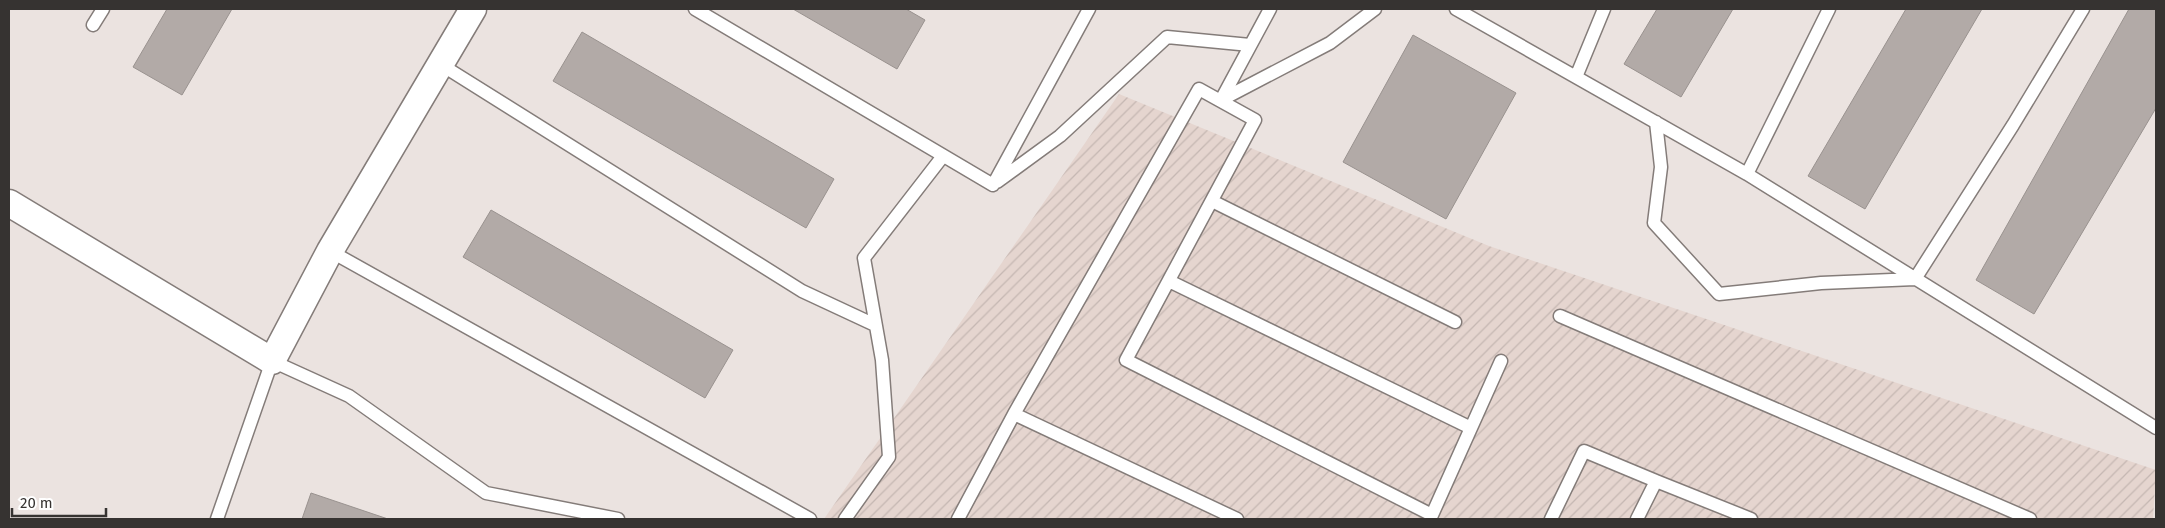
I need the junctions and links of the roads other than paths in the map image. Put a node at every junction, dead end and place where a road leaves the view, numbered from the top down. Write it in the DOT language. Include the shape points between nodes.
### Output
graph roads {
  1 [pos="103,9"];
  2 [pos="473,9"];
  3 [pos="694,9"];
  4 [pos="1089,9"];
  5 [pos="1270,9"];
  6 [pos="1375,9"];
  7 [pos="1456,9"];
  8 [pos="1604,9"];
  9 [pos="1829,9"];
  10 [pos="2083,9"];
  11 [pos="93,24"];
  12 [pos="1250,45"];
  13 [pos="440,64"];
  14 [pos="1576,77"];
  15 [pos="1221,100"];
  16 [pos="1656,122"];
  17 [pos="943,156"];
  18 [pos="1747,174"];
  19 [pos="993,185"];
  20 [pos="1212,201"];
  21 [pos="9,203"];
  22 [pos="330,251"];
  23 [pos="1915,279"];
  24 [pos="1169,281"];
  25 [pos="1560,316"];
  26 [pos="1455,322"];
  27 [pos="876,325"];
  28 [pos="272,361"];
  29 [pos="1501,361"];
  30 [pos="1014,414"];
  31 [pos="1471,428"];
  32 [pos="2156,428"];
  33 [pos="1656,481"];
  34 [pos="217,519"];
  35 [pos="618,519"];
  36 [pos="806,519"];
  37 [pos="845,519"];
  38 [pos="958,519"];
  39 [pos="1237,519"];
  40 [pos="1551,519"];
  41 [pos="1637,519"];
  42 [pos="1751,519"];
  43 [pos="2030,519"];
  1 -- 11 [label="lane"];
  2 -- 13 [label="street"];
  3 -- 17 [label="lane"];
  4 -- 19 [label="lane"];
  5 -- 12 [label="lane"];
  6 -- 15 [label="lane" via="1330,44"];
  7 -- 14 [label="lane"];
  8 -- 14 [label="lane"];
  9 -- 18 [label="lane"];
  10 -- 23 [label="lane"];
  12 -- 15 [label="lane"];
  12 -- 19 [label="lane" via="1166,37 1060,136"];
  13 -- 22 [label="street"];
  13 -- 27 [label="lane" via="802,291"];
  14 -- 16 [label="lane"];
  15 -- 20 [label="lane" via="1255,120"];
  15 -- 30 [label="lane" via="1199,90"];
  16 -- 18 [label="lane"];
  16 -- 23 [label="lane" via="1660,167 1654,222 1719,294 1821,283"];
  17 -- 19 [label="lane"];
  17 -- 27 [label="lane" via="864,258"];
  18 -- 23 [label="lane"];
  20 -- 24 [label="lane"];
  20 -- 26 [label="lane"];
  21 -- 28 [label="street"];
  22 -- 28 [label="street"];
  22 -- 36 [label="lane"];
  23 -- 32 [label="lane"];
  24 -- 31 [label="lane"];
  24 -- 31 [label="lane" via="1126,360 1432,515"];
  25 -- 43 [label="lane"];
  27 -- 37 [label="lane" via="882,360 888,457"];
  28 -- 34 [label="lane"];
  28 -- 35 [label="lane" via="349,396 486,494"];
  29 -- 31 [label="lane"];
  30 -- 38 [label="lane"];
  30 -- 39 [label="lane"];
  33 -- 40 [label="lane" via="1584,451"];
  33 -- 41 [label="lane"];
  33 -- 42 [label="lane"];
}
